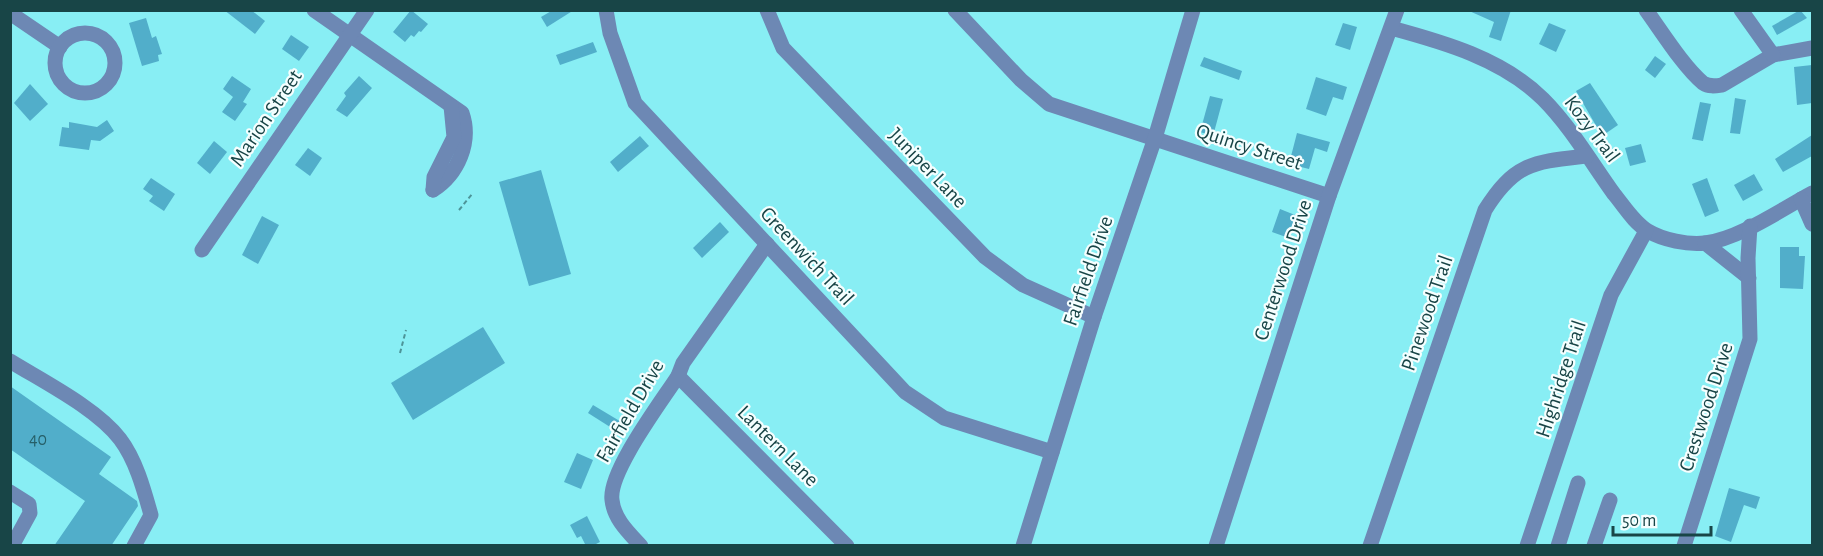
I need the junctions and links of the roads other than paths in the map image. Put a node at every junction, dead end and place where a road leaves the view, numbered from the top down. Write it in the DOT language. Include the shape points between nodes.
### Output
graph roads {
  1 [pos="314,10"];
  2 [pos="367,10"];
  3 [pos="606,10"];
  4 [pos="767,10"];
  5 [pos="955,10"];
  6 [pos="1193,10"];
  7 [pos="1397,10"];
  8 [pos="1646,10"];
  9 [pos="1741,10"];
  10 [pos="10,13"];
  11 [pos="1390,28"];
  12 [pos="348,36"];
  13 [pos="60,47"];
  14 [pos="1812,48"];
  15 [pos="1773,55"];
  16 [pos="451,106"];
  17 [pos="1155,138"];
  18 [pos="1587,156"];
  19 [pos="1329,196"];
  20 [pos="1807,196"];
  21 [pos="1812,224"];
  22 [pos="1750,226"];
  23 [pos="1646,231"];
  24 [pos="1705,243"];
  25 [pos="767,244"];
  26 [pos="201,250"];
  27 [pos="1749,278"];
  28 [pos="1094,317"];
  29 [pos="10,361"];
  30 [pos="678,376"];
  31 [pos="1052,452"];
  32 [pos="1578,483"];
  33 [pos="10,492"];
  34 [pos="1610,500"];
  35 [pos="12,546"];
  36 [pos="134,546"];
  37 [pos="641,546"];
  38 [pos="847,546"];
  39 [pos="1023,546"];
  40 [pos="1216,546"];
  41 [pos="1370,546"];
  42 [pos="1527,546"];
  43 [pos="1558,546"];
  44 [pos="1594,546"];
  45 [pos="1684,546"];
  1 -- 12 [label="street"];
  2 -- 12 [label="street, Marion Street"];
  3 -- 25 [label="street, Greenwich Trail" via="634,103"];
  4 -- 28 [label="street, Juniper Lane" via="783,48 986,257 1023,285"];
  5 -- 17 [label="street, Quincy Street" via="1021,80 1050,104"];
  6 -- 17 [label="street, Fairfield Drive"];
  7 -- 11 [label="street, Centerwood Drive"];
  8 -- 15 [label="street" via="1704,84 1722,85"];
  9 -- 15 [label="street"];
  10 -- 13 [label="street"];
  11 -- 18 [label="street, Kozy Trail" via="1467,53 1530,87"];
  11 -- 19 [label="street, Centerwood Drive"];
  12 -- 16 [label="street"];
  12 -- 26 [label="street, Marion Street"];
  14 -- 15 [label="street"];
  16 -- 16 [label="street" via="454,137 434,177 433,190 445,182 466,142 467,127 462,113"];
  17 -- 19 [label="street, Quincy Street"];
  17 -- 28 [label="street, Fairfield Drive"];
  18 -- 23 [label="street, Kozy Trail"];
  18 -- 41 [label="street, Pinewood Trail" via="1536,163 1522,169 1509,177 1485,210"];
  19 -- 40 [label="street, Centerwood Drive"];
  20 -- 21 [label="street"];
  20 -- 22 [label="street"];
  22 -- 24 [label="street"];
  22 -- 27 [label="street, Crestwood Drive"];
  23 -- 24 [label="street" via="1665,238"];
  23 -- 42 [label="street, Highridge Trail" via="1611,295"];
  24 -- 27 [label="street"];
  25 -- 30 [label="street, Fairfield Drive" via="683,363"];
  25 -- 31 [label="street, Greenwich Trail" via="906,392 944,418"];
  27 -- 45 [label="street, Crestwood Drive" via="1750,339"];
  28 -- 31 [label="street, Fairfield Drive"];
  29 -- 36 [label="street" via="95,416 120,439 143,485 151,515"];
  30 -- 37 [label="street, Fairfield Drive" via="616,473 611,499 621,525"];
  30 -- 38 [label="street, Lantern Lane"];
  31 -- 39 [label="street, Fairfield Drive"];
  32 -- 43 [label="street"];
  33 -- 35 [label="street" via="29,504 30,513"];
  34 -- 44 [label="street"];
}
